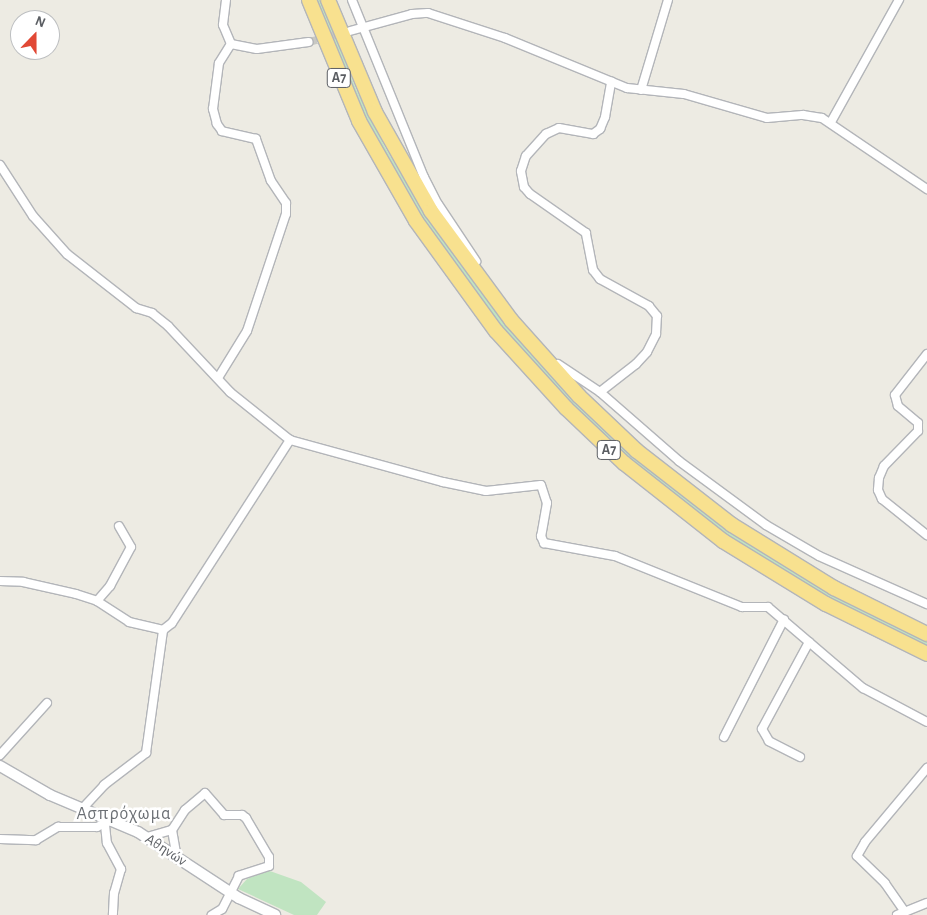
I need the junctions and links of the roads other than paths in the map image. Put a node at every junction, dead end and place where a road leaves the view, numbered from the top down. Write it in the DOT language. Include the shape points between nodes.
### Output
graph roads {
  1 [pos="226,0"];
  2 [pos="309,0"];
  3 [pos="328,0"];
  4 [pos="352,0"];
  5 [pos="668,0"];
  6 [pos="899,0"];
  7 [pos="362,28"];
  8 [pos="350,31"];
  9 [pos="309,42"];
  10 [pos="230,44"];
  11 [pos="610,82"];
  12 [pos="641,90"];
  13 [pos="831,122"];
  14 [pos="0,165"];
  15 [pos="927,189"];
  16 [pos="927,354"];
  17 [pos="218,378"];
  18 [pos="600,392"];
  19 [pos="290,440"];
  20 [pos="119,526"];
  21 [pos="927,535"];
  22 [pos="0,581"];
  23 [pos="97,601"];
  24 [pos="927,604"];
  25 [pos="784,619"];
  26 [pos="163,630"];
  27 [pos="927,634"];
  28 [pos="809,642"];
  29 [pos="927,654"];
  30 [pos="47,703"];
  31 [pos="927,722"];
  32 [pos="724,737"];
  33 [pos="0,755"];
  34 [pos="800,757"];
  35 [pos="0,766"];
  36 [pos="927,768"];
  37 [pos="82,809"];
  38 [pos="108,823"];
  39 [pos="172,830"];
  40 [pos="147,837"];
  41 [pos="0,839"];
  42 [pos="177,857"];
  43 [pos="230,891"];
  44 [pos="927,903"];
  45 [pos="901,914"];
  46 [pos="112,915"];
  47 [pos="212,915"];
  48 [pos="274,915"];
  1 -- 10 [label="street" via="223,25"];
  2 -- 29 [label="highway, Α7" via="359,121 416,221 496,331 566,408 624,463 723,540 826,604"];
  3 -- 27 [label="highway, Α7" via="375,112 431,211 511,320 579,396 650,462 732,525 834,588"];
  4 -- 7 [label="street"];
  5 -- 12 [label="street"];
  6 -- 13 [label="street"];
  7 -- 8 [label="street"];
  7 -- 11 [label="street" via="412,14 439,15"];
  7 -- 18 [label="street" via="408,142 454,230 539,344 566,371"];
  9 -- 10 [label="street" via="257,49"];
  10 -- 17 [label="street" via="219,63 213,109 217,124 222,132 256,139 271,181 286,203 286,214 247,331"];
  11 -- 12 [label="street"];
  11 -- 18 [label="street" via="605,118 600,129 593,134 559,128 546,134 526,156 522,171 524,187 530,194 586,233 593,270 600,279 648,306 657,316 656,334 647,352"];
  12 -- 13 [label="street" via="684,94 767,118 813,115"];
  13 -- 15 [label="street"];
  14 -- 17 [label="street" via="33,216 67,254 136,308 152,313 168,326"];
  16 -- 21 [label="street" via="895,395 898,406 918,423 918,431 884,466 878,478 878,490 882,499"];
  17 -- 19 [label="street" via="230,392"];
  18 -- 24 [label="street" via="679,460 766,526 819,556"];
  19 -- 25 [label="street" via="486,491 541,485 546,490 547,503 541,536 544,544 615,556 736,605 768,607"];
  19 -- 26 [label="street" via="172,623"];
  20 -- 23 [label="street" via="131,547 110,586"];
  22 -- 23 [label="street" via="23,582"];
  23 -- 26 [label="street" via="129,622"];
  25 -- 28 [label="street"];
  25 -- 32 [label="street"];
  26 -- 37 [label="street" via="146,753 104,785"];
  28 -- 31 [label="street" via="863,688"];
  28 -- 34 [label="street" via="762,728 769,741"];
  30 -- 33 [label="street"];
  35 -- 37 [label="main road, Αθηνών" via="32,786"];
  36 -- 45 [label="street" via="865,842 858,856 885,883"];
  37 -- 38 [label="main road, Αθηνών"];
  38 -- 40 [label="main road, Αθηνών"];
  38 -- 41 [label="street" via="58,827 36,840"];
  38 -- 46 [label="street" via="107,843 120,869"];
  39 -- 40 [label="street"];
  39 -- 42 [label="street"];
  39 -- 43 [label="street" via="185,810 205,793 224,815 242,814 246,818 270,862 269,866 239,876"];
  40 -- 42 [label="main road, Αθηνών"];
  42 -- 43 [label="main road, Αθηνών"];
  43 -- 47 [label="street" via="222,909"];
  43 -- 48 [label="main road, Αθηνών"];
  44 -- 45 [label="street"];
}
